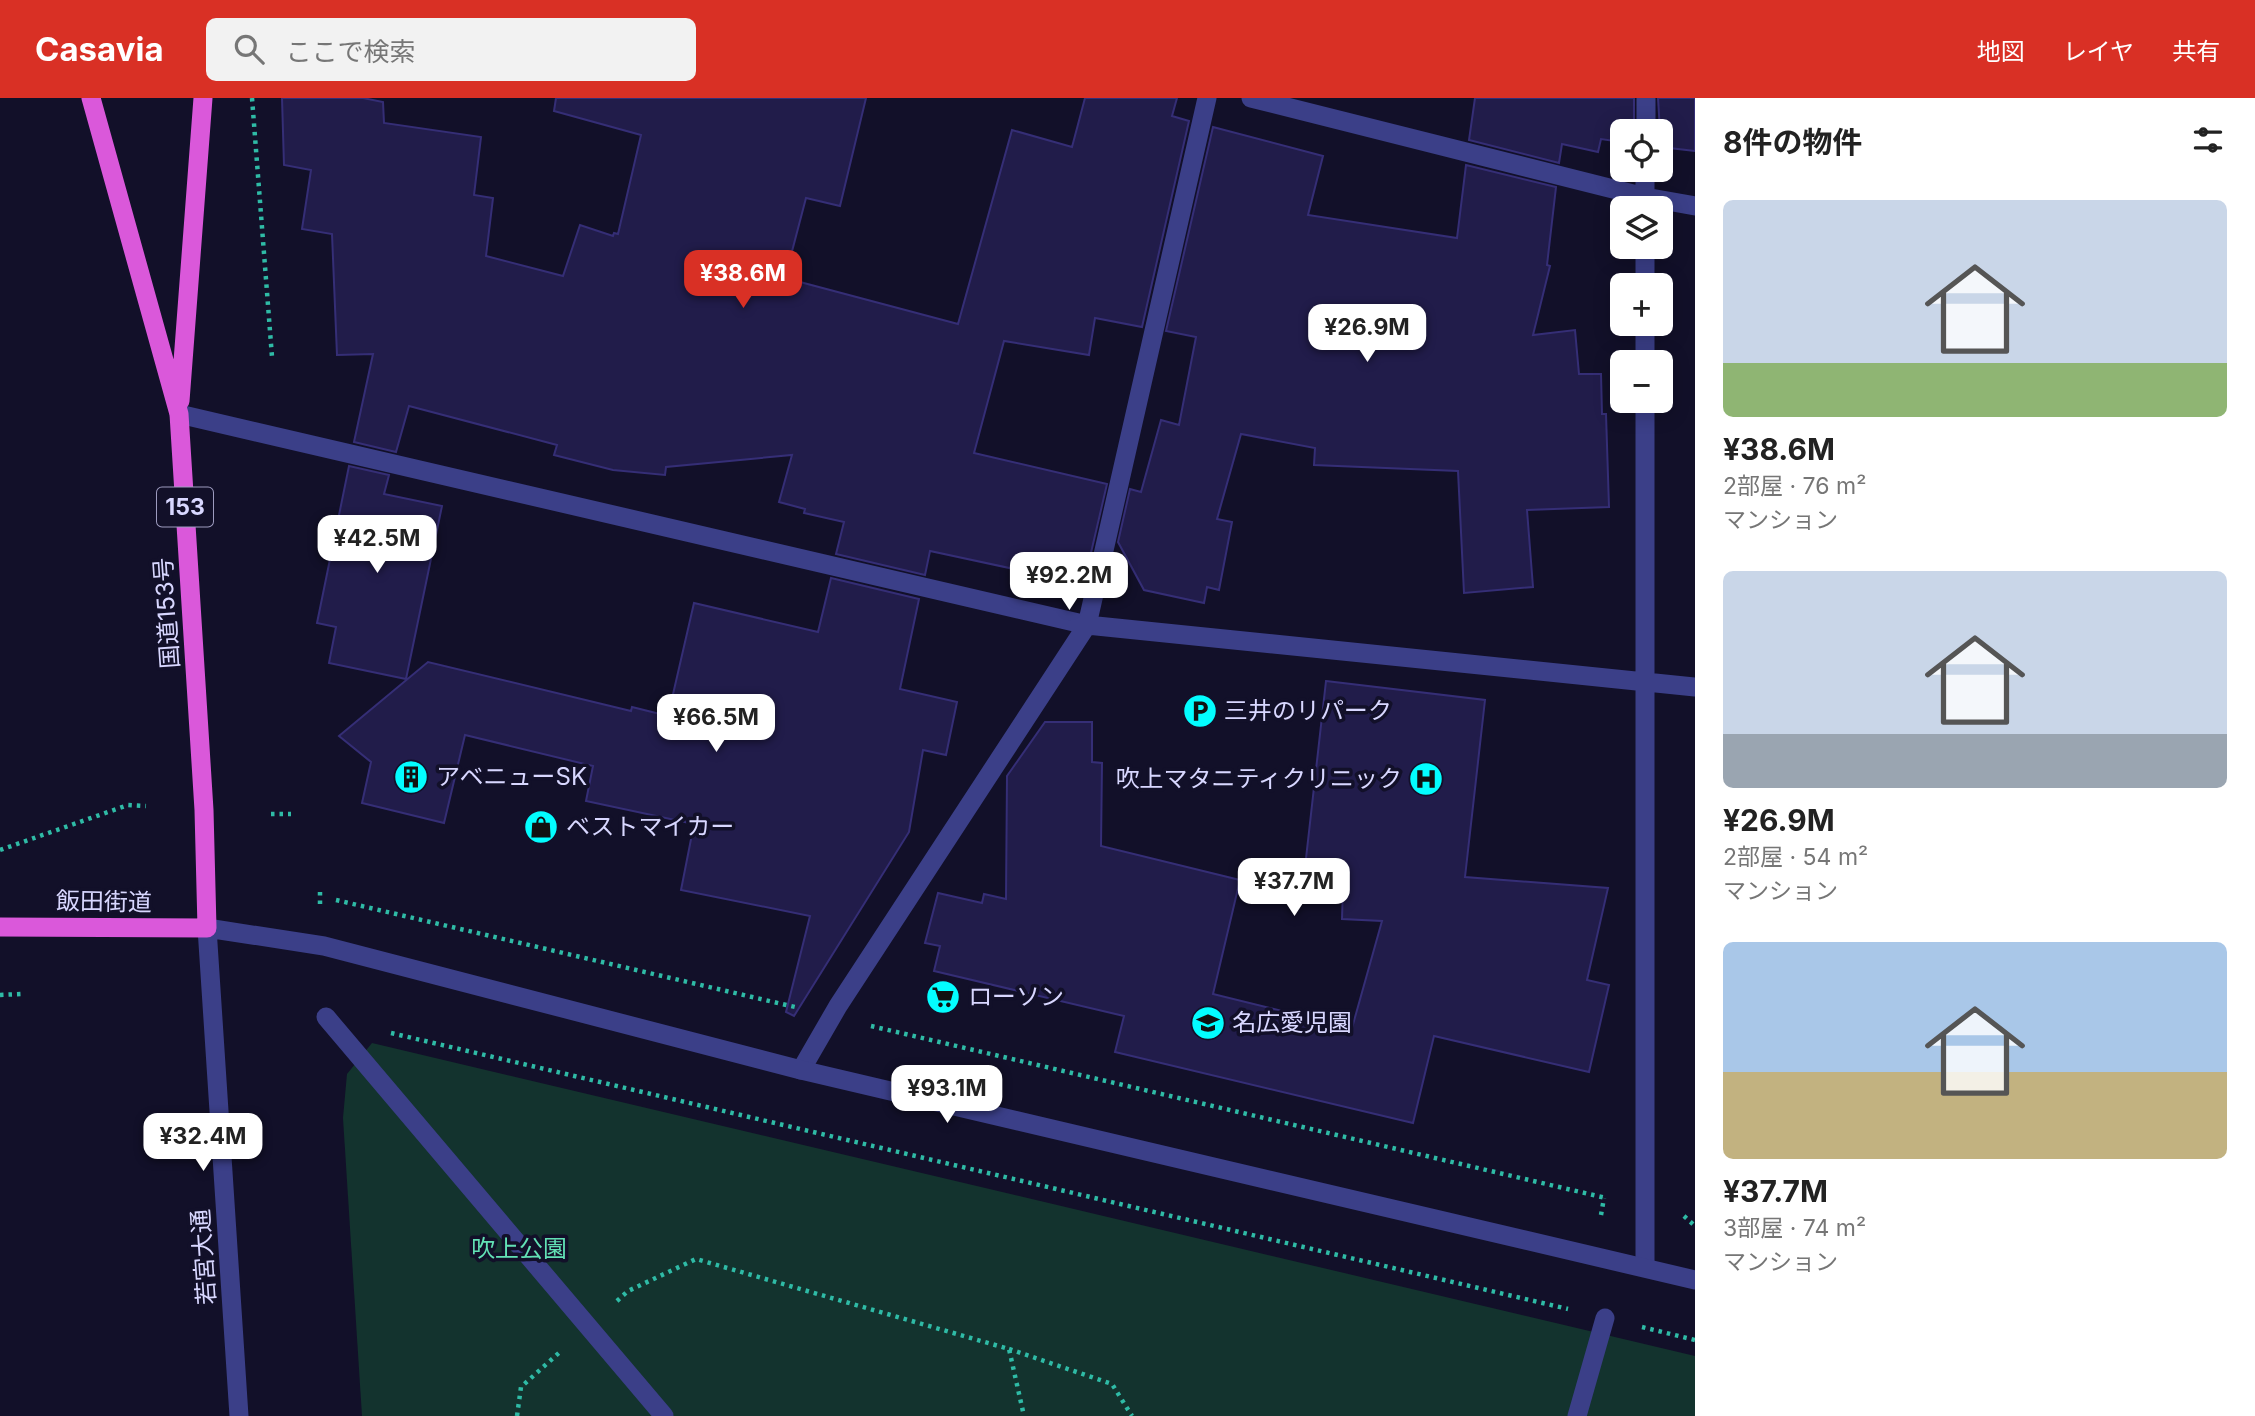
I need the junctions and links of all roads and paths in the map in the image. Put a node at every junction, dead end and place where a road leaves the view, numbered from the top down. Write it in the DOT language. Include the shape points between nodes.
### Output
graph roads {
  1 [pos="91,98"];
  2 [pos="203,98"];
  3 [pos="252,98"];
  4 [pos="1207,98"];
  5 [pos="1251,98"];
  6 [pos="1646,98"];
  7 [pos="1646,119"];
  8 [pos="1619,196"];
  9 [pos="1673,205"];
  10 [pos="1695,206"];
  11 [pos="272,357"];
  12 [pos="1645,413"];
  13 [pos="179,414"];
  14 [pos="1087,625"];
  15 [pos="1645,682"];
  16 [pos="1695,687"];
  17 [pos="146,806"];
  18 [pos="271,814"];
  19 [pos="290,814"];
  20 [pos="0,850"];
  21 [pos="320,892"];
  22 [pos="336,900"];
  23 [pos="320,906"];
  24 [pos="8,926"];
  25 [pos="207,928"];
  26 [pos="22,993"];
  27 [pos="0,995"];
  28 [pos="801,1008"];
  29 [pos="326,1017"];
  30 [pos="870,1026"];
  31 [pos="801,1070"];
  32 [pos="1601,1215"];
  33 [pos="1645,1267"];
  34 [pos="1695,1280"];
  35 [pos="1580,1312"];
  36 [pos="1605,1318"];
  37 [pos="588,1326"];
  38 [pos="1009,1349"];
  39 [pos="239,1416"];
  40 [pos="517,1416"];
  41 [pos="664,1416"];
  42 [pos="1024,1416"];
  43 [pos="1132,1416"];
  44 [pos="1577,1416"];
  1 -- 13 [label="highway, 国道153号 / 153"];
  2 -- 13 [label="highway"];
  3 -- 11 [label="path"];
  4 -- 14 [label="street"];
  5 -- 8 [label="street"];
  6 -- 7 [label="street"];
  9 -- 10 [label="street"];
  12 -- 15 [label="street"];
  13 -- 14 [label="street"];
  13 -- 25 [label="highway, 国道153号 / 153"];
  14 -- 15 [label="street"];
  14 -- 31 [label="street"];
  15 -- 16 [label="street"];
  15 -- 33 [label="street"];
  17 -- 20 [label="path" via="128,805"];
  18 -- 19 [label="path"];
  21 -- 23 [label="path"];
  22 -- 28 [label="path"];
  24 -- 25 [label="highway, 飯田街道"];
  25 -- 31 [label="street" via="324,946"];
  25 -- 39 [label="street, 若宮大通"];
  26 -- 27 [label="path"];
  29 -- 35 [label="path"];
  29 -- 37 [label="street"];
  30 -- 32 [label="path" via="1604,1197"];
  31 -- 33 [label="street"];
  33 -- 34 [label="street"];
  36 -- 44 [label="street"];
  37 -- 38 [label="path" via="628,1291 696,1259"];
  37 -- 40 [label="path" via="521,1387"];
  37 -- 41 [label="street"];
  38 -- 42 [label="path"];
  38 -- 43 [label="path" via="1112,1384"];
}
